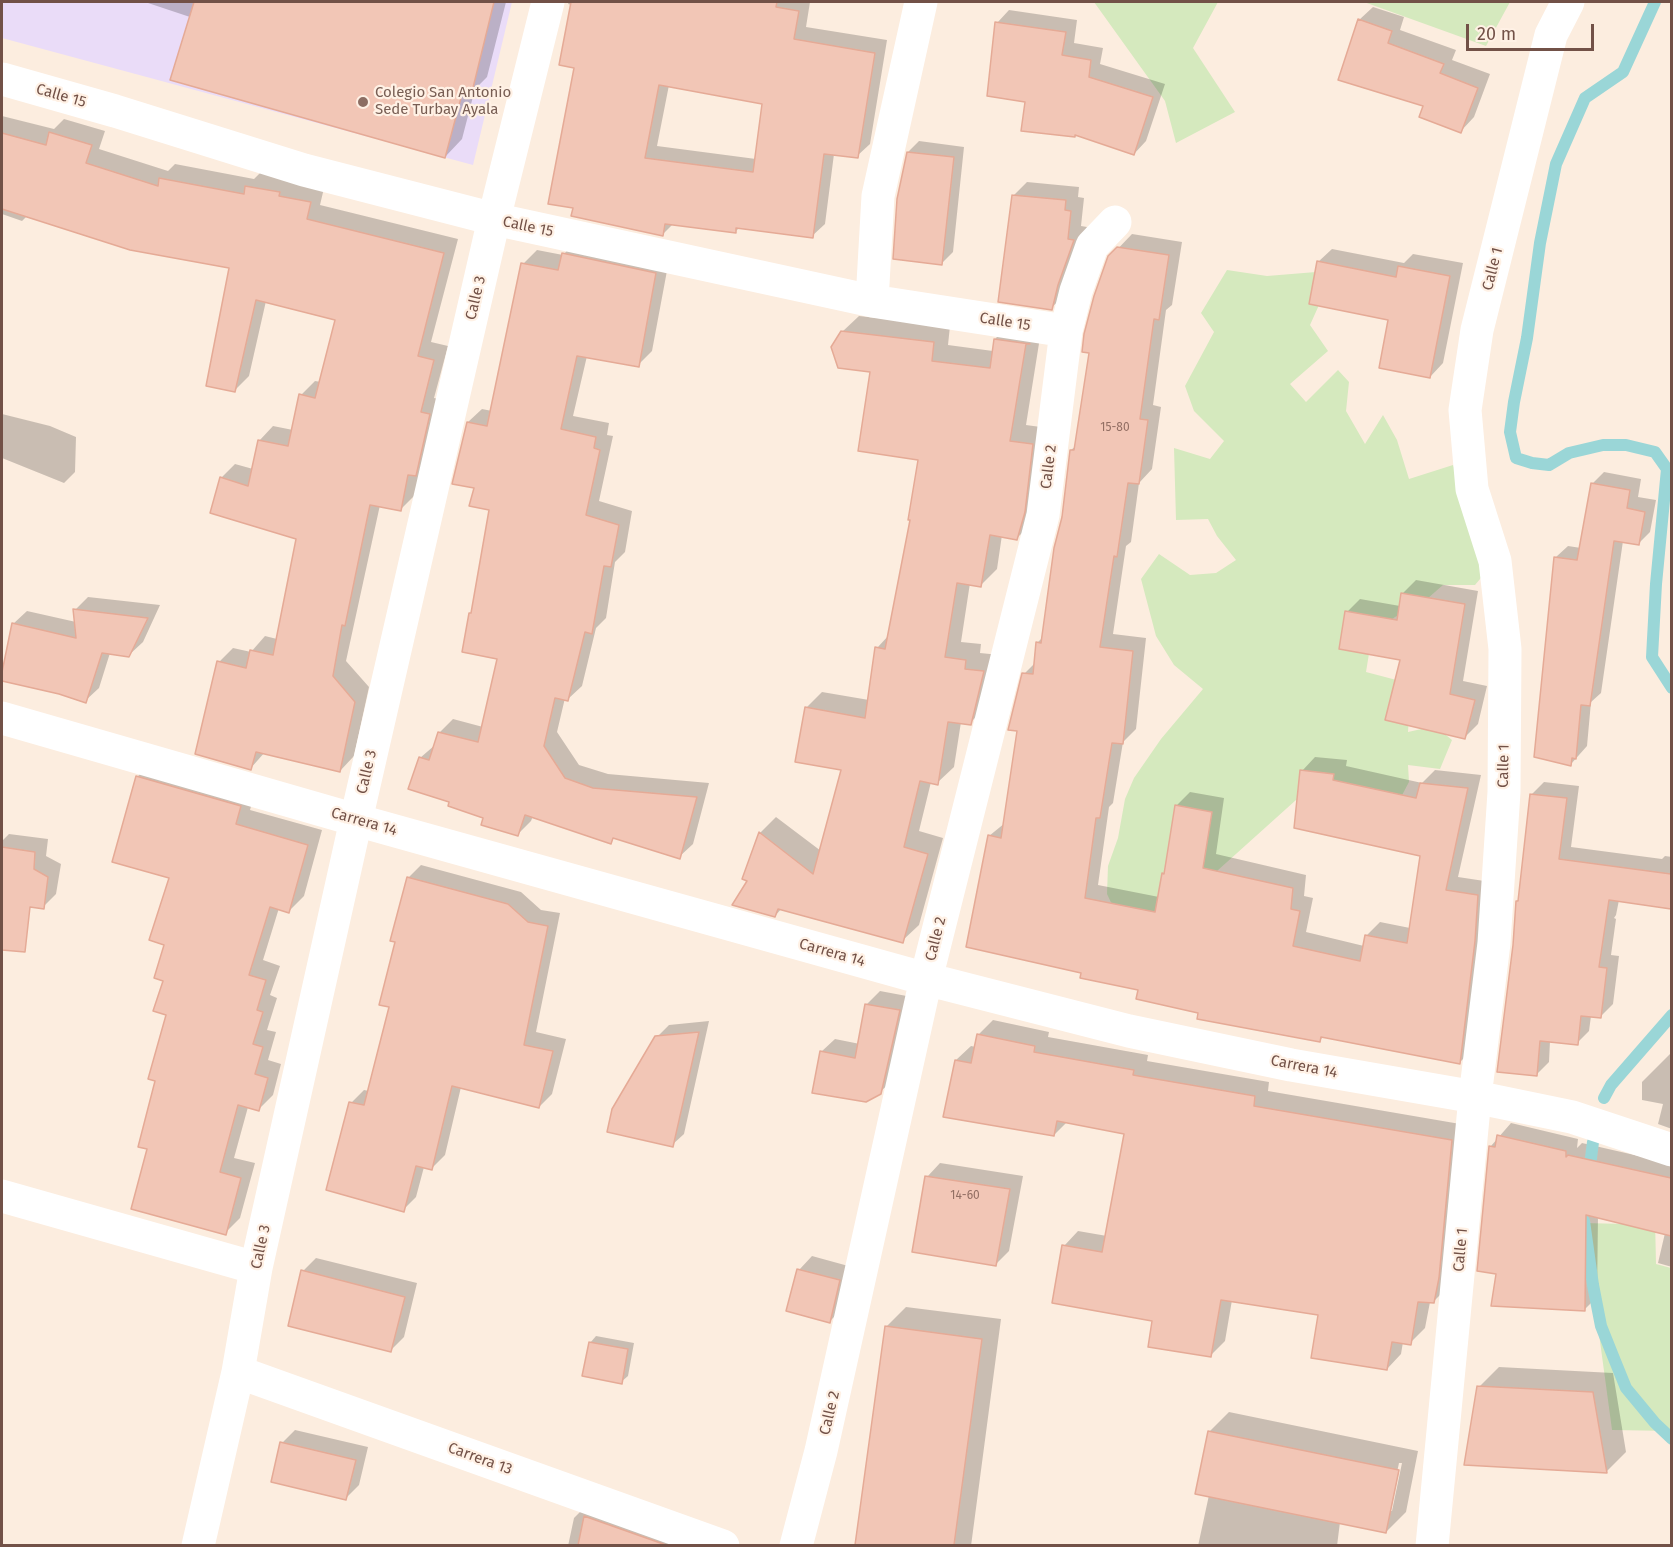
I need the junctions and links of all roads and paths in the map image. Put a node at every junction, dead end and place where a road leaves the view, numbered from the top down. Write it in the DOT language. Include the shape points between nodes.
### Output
graph roads {
  1 [pos="548,2"];
  2 [pos="921,2"];
  3 [pos="1568,2"];
  4 [pos="2,79"];
  5 [pos="494,219"];
  6 [pos="1114,222"];
  7 [pos="872,301"];
  8 [pos="1065,332"];
  9 [pos="2,718"];
  10 [pos="356,820"];
  11 [pos="926,979"];
  12 [pos="1475,1097"];
  13 [pos="1671,1150"];
  14 [pos="2,1196"];
  15 [pos="256,1268"];
  16 [pos="237,1372"];
  17 [pos="198,1545"];
  18 [pos="723,1545"];
  19 [pos="796,1545"];
  20 [pos="1432,1545"];
  1 -- 5 [label="street, Calle 3"];
  2 -- 7 [label="street" via="878,196"];
  3 -- 12 [label="street, Calle 1" via="1551,35 1477,330 1465,410 1472,489 1495,561 1505,649 1504,792 1494,943"];
  4 -- 5 [label="street, Calle 15" via="304,170"];
  5 -- 7 [label="street, Calle 15"];
  5 -- 10 [label="street, Calle 3"];
  6 -- 8 [label="street, Calle 2" via="1092,246"];
  7 -- 8 [label="street, Calle 15"];
  8 -- 11 [label="street, Calle 2" via="1043,515"];
  9 -- 10 [label="street, Carrera 14"];
  10 -- 11 [label="street, Carrera 14"];
  10 -- 15 [label="street, Calle 3"];
  11 -- 12 [label="street, Carrera 14" via="1141,1034"];
  11 -- 19 [label="street, Calle 2" via="821,1451"];
  12 -- 13 [label="street, Carrera 14" via="1572,1117"];
  12 -- 20 [label="street, Calle 1"];
  14 -- 15 [label="street"];
  15 -- 16 [label="street, Calle 3"];
  16 -- 17 [label="street, Calle 3"];
  16 -- 18 [label="street, Carrera 13"];
}
